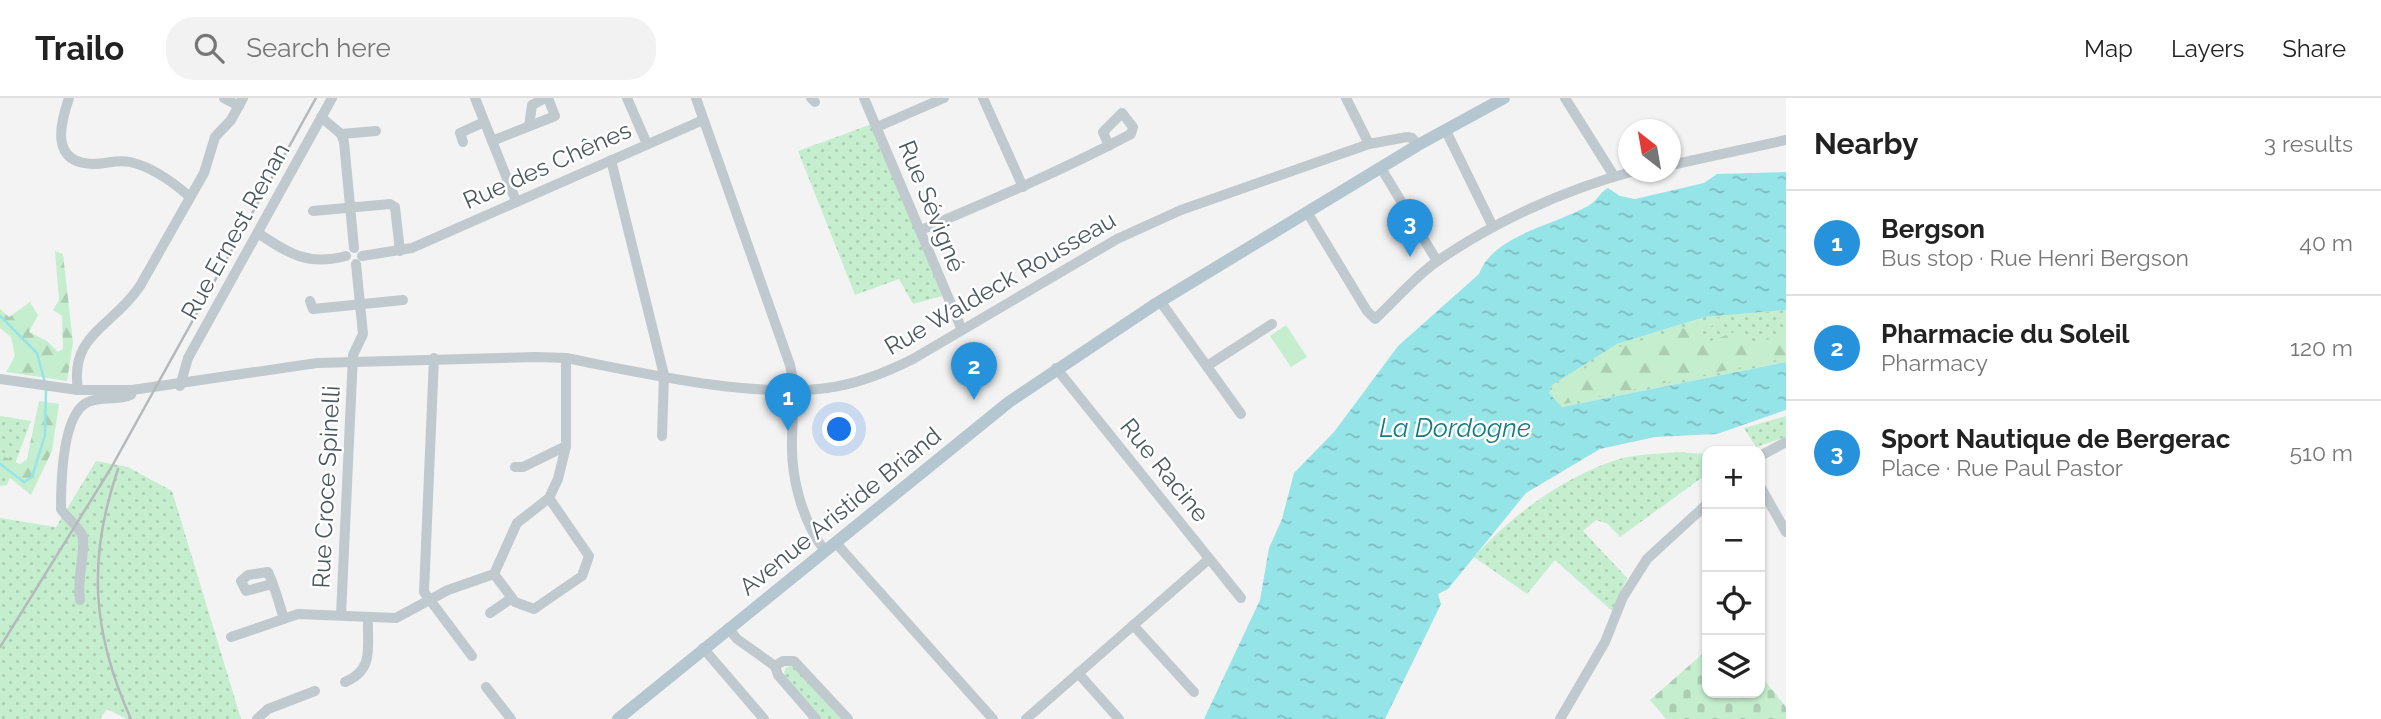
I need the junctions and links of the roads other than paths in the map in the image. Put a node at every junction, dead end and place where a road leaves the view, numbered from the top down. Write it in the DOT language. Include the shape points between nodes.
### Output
graph roads {
  1 [pos="69,98"];
  2 [pos="224,98"];
  3 [pos="332,98"];
  4 [pos="475,98"];
  5 [pos="547,98"];
  6 [pos="627,98"];
  7 [pos="696,98"];
  8 [pos="864,98"];
  9 [pos="944,98"];
  10 [pos="984,98"];
  11 [pos="1346,98"];
  12 [pos="1504,98"];
  13 [pos="1565,98"];
  14 [pos="241,102"];
  15 [pos="321,117"];
  16 [pos="703,120"];
  17 [pos="484,122"];
  18 [pos="529,126"];
  19 [pos="877,127"];
  20 [pos="376,131"];
  21 [pos="1446,131"];
  22 [pos="341,134"];
  23 [pos="1786,140"];
  24 [pos="492,141"];
  25 [pos="463,142"];
  26 [pos="647,144"];
  27 [pos="1369,144"];
  28 [pos="1418,145"];
  29 [pos="1109,146"];
  30 [pos="611,160"];
  31 [pos="1681,162"];
  32 [pos="1381,168"];
  33 [pos="1618,175"];
  34 [pos="1614,176"];
  35 [pos="1023,187"];
  36 [pos="190,197"];
  37 [pos="516,201"];
  38 [pos="350,208"];
  39 [pos="313,211"];
  40 [pos="1307,212"];
  41 [pos="1493,227"];
  42 [pos="921,230"];
  43 [pos="258,233"];
  44 [pos="400,251"];
  45 [pos="355,256"];
  46 [pos="1437,261"];
  47 [pos="403,300"];
  48 [pos="1160,301"];
  49 [pos="310,302"];
  50 [pos="360,304"];
  51 [pos="1272,324"];
  52 [pos="962,330"];
  53 [pos="434,358"];
  54 [pos="566,358"];
  55 [pos="354,361"];
  56 [pos="1206,366"];
  57 [pos="1056,368"];
  58 [pos="664,375"];
  59 [pos="0,379"];
  60 [pos="180,386"];
  61 [pos="78,390"];
  62 [pos="132,390"];
  63 [pos="792,390"];
  64 [pos="1241,414"];
  65 [pos="662,436"];
  66 [pos="1786,442"];
  67 [pos="566,446"];
  68 [pos="1765,453"];
  69 [pos="515,467"];
  70 [pos="1765,495"];
  71 [pos="549,498"];
  72 [pos="1703,509"];
  73 [pos="1786,532"];
  74 [pos="830,546"];
  75 [pos="1209,559"];
  76 [pos="494,574"];
  77 [pos="272,584"];
  78 [pos="512,598"];
  79 [pos="1241,598"];
  80 [pos="429,599"];
  81 [pos="79,600"];
  82 [pos="490,614"];
  83 [pos="341,615"];
  84 [pos="368,618"];
  85 [pos="284,619"];
  86 [pos="1133,625"];
  87 [pos="728,628"];
  88 [pos="231,637"];
  89 [pos="703,648"];
  90 [pos="472,656"];
  91 [pos="775,666"];
  92 [pos="1078,673"];
  93 [pos="345,682"];
  94 [pos="486,687"];
  95 [pos="315,691"];
  96 [pos="1194,692"];
  97 [pos="257,719"];
  98 [pos="511,719"];
  99 [pos="618,719"];
  100 [pos="763,719"];
  101 [pos="816,719"];
  102 [pos="848,719"];
  103 [pos="993,719"];
  104 [pos="1026,719"];
  105 [pos="1119,719"];
  106 [pos="1560,719"];
  1 -- 36 [label="street" via="59,131 71,155 94,164 110,160 143,165"];
  2 -- 14 [label="street"];
  3 -- 15 [label="street, Rue Ernest Renan"];
  4 -- 17 [label="street"];
  5 -- 18 [label="street" via="531,105"];
  5 -- 18 [label="street" via="555,116"];
  6 -- 26 [label="street"];
  7 -- 16 [label="street"];
  8 -- 19 [label="street, Rue Sévigné"];
  9 -- 19 [label="street"];
  10 -- 35 [label="street"];
  11 -- 27 [label="street"];
  12 -- 21 [label="main road, Avenue Aristide Briand"];
  13 -- 34 [label="street"];
  14 -- 36 [label="street" via="215,137 204,173"];
  15 -- 22 [label="street"];
  15 -- 43 [label="street, Rue Ernest Renan"];
  16 -- 26 [label="street, Rue des Chênes"];
  16 -- 63 [label="street" via="790,365"];
  17 -- 24 [label="street"];
  17 -- 25 [label="street" via="460,133"];
  18 -- 24 [label="street"];
  19 -- 42 [label="street, Rue Sévigné"];
  20 -- 22 [label="street"];
  21 -- 28 [label="main road, Avenue Aristide Briand"];
  21 -- 41 [label="street"];
  22 -- 38 [label="street, Rue Croce Spinelli"];
  23 -- 31 [label="street"];
  24 -- 37 [label="street"];
  26 -- 30 [label="street, Rue des Chênes"];
  27 -- 28 [label="street, Rue Waldeck Rousseau" via="1407,137"];
  27 -- 52 [label="street, Rue Waldeck Rousseau" via="1181,210 1117,239"];
  28 -- 32 [label="main road, Avenue Aristide Briand"];
  29 -- 35 [label="street"];
  30 -- 37 [label="street, Rue des Chênes"];
  30 -- 58 [label="street"];
  32 -- 40 [label="main road, Avenue Aristide Briand"];
  32 -- 46 [label="street"];
  33 -- 34 [label="street"];
  34 -- 41 [label="street"];
  35 -- 42 [label="street"];
  36 -- 61 [label="street" via="128,304 90,336 77,357"];
  37 -- 44 [label="street, Rue des Chênes"];
  38 -- 39 [label="street"];
  38 -- 44 [label="street" via="395,207"];
  38 -- 45 [label="street, Rue Croce Spinelli"];
  40 -- 46 [label="street" via="1375,319"];
  40 -- 48 [label="main road, Avenue Aristide Briand"];
  41 -- 46 [label="street"];
  42 -- 52 [label="street, Rue Sévigné"];
  43 -- 45 [label="street, Rue des Chênes" via="302,259"];
  43 -- 60 [label="street, Rue Ernest Renan" via="188,358"];
  44 -- 45 [label="street, Rue des Chênes"];
  45 -- 50 [label="street, Rue Croce Spinelli"];
  47 -- 50 [label="street"];
  48 -- 56 [label="street"];
  48 -- 57 [label="main road, Avenue Aristide Briand"];
  49 -- 50 [label="street" via="313,309"];
  50 -- 55 [label="street, Rue Croce Spinelli" via="363,334"];
  51 -- 56 [label="street"];
  52 -- 63 [label="street, Rue Waldeck Rousseau" via="881,375 826,388"];
  53 -- 54 [label="street, Rue Waldeck Rousseau"];
  53 -- 55 [label="street, Rue Waldeck Rousseau"];
  53 -- 80 [label="street" via="424,592"];
  54 -- 58 [label="street, Rue Waldeck Rousseau"];
  54 -- 67 [label="street"];
  55 -- 60 [label="street, Rue Waldeck Rousseau"];
  55 -- 83 [label="street, Rue Croce Spinelli"];
  56 -- 64 [label="street"];
  57 -- 74 [label="main road, Avenue Aristide Briand"];
  57 -- 75 [label="street, Rue Racine"];
  58 -- 63 [label="street, Rue Waldeck Rousseau"];
  58 -- 65 [label="street"];
  59 -- 61 [label="street"];
  60 -- 62 [label="street, Rue Waldeck Rousseau"];
  61 -- 62 [label="street"];
  62 -- 81 [label="street" via="123,398 89,402 77,409 70,422 61,509 85,544 77,578"];
  63 -- 74 [label="street" via="796,491"];
  66 -- 68 [label="street"];
  67 -- 69 [label="street"];
  67 -- 71 [label="street"];
  70 -- 73 [label="street"];
  71 -- 76 [label="street" via="516,523"];
  71 -- 78 [label="street" via="584,545 589,556 587,568 534,609"];
  72 -- 106 [label="street" via="1647,559"];
  74 -- 87 [label="main road, Avenue Aristide Briand"];
  74 -- 103 [label="street"];
  75 -- 79 [label="street, Rue Racine"];
  75 -- 86 [label="street"];
  76 -- 78 [label="street"];
  76 -- 80 [label="street"];
  77 -- 85 [label="street"];
  78 -- 82 [label="street"];
  80 -- 84 [label="street" via="396,618"];
  80 -- 90 [label="street"];
  83 -- 84 [label="street"];
  83 -- 85 [label="street" via="304,614"];
  84 -- 93 [label="street" via="365,670"];
  85 -- 88 [label="street"];
  86 -- 92 [label="street"];
  86 -- 96 [label="street"];
  87 -- 89 [label="main road, Avenue Aristide Briand"];
  87 -- 91 [label="street"];
  89 -- 99 [label="main road, Avenue Aristide Briand"];
  89 -- 100 [label="street"];
  91 -- 101 [label="street"];
  91 -- 102 [label="street" via="794,661"];
  92 -- 104 [label="street"];
  92 -- 105 [label="street"];
  94 -- 98 [label="street"];
  95 -- 97 [label="street" via="268,709"];
}
